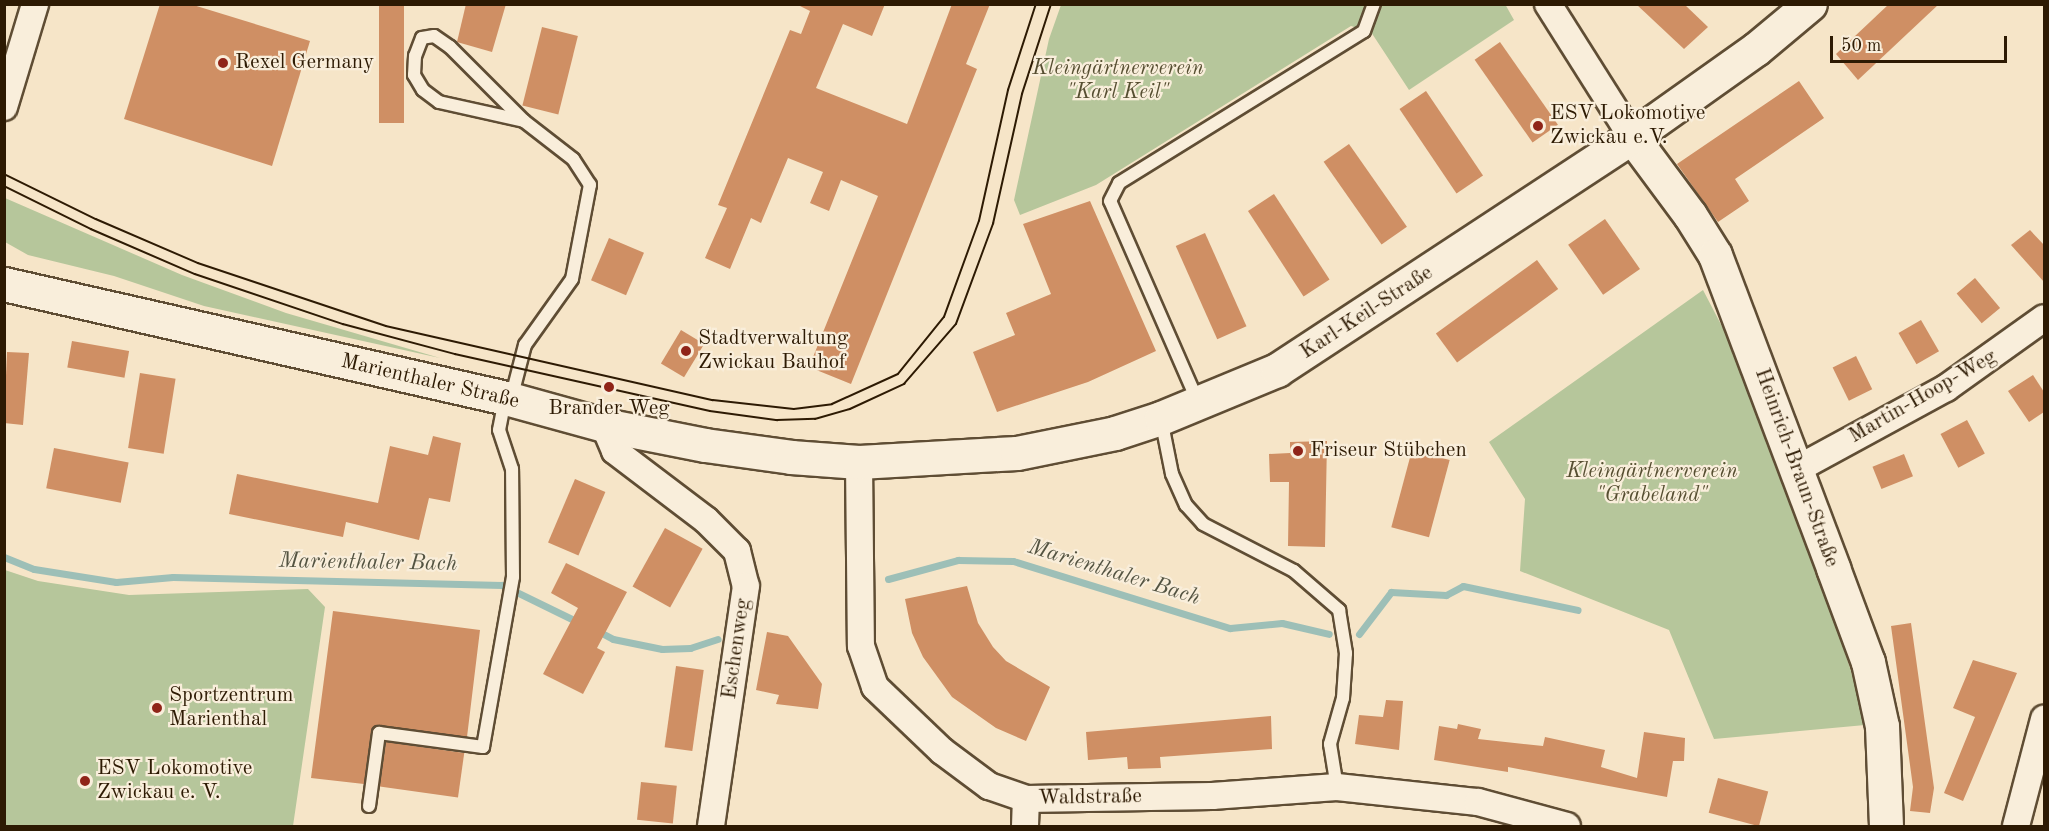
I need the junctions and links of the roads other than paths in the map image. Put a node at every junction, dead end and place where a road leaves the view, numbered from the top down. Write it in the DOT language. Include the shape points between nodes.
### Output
graph roads {
  1 [pos="35,4"];
  2 [pos="1374,4"];
  3 [pos="1548,4"];
  4 [pos="1810,4"];
  5 [pos="4,106"];
  6 [pos="524,121"];
  7 [pos="1632,137"];
  8 [pos="4,284"];
  9 [pos="2044,318"];
  10 [pos="508,399"];
  11 [pos="1198,404"];
  12 [pos="1161,418"];
  13 [pos="604,424"];
  14 [pos="859,462"];
  15 [pos="1797,469"];
  16 [pos="2044,719"];
  17 [pos="1336,787"];
  18 [pos="1026,799"];
  19 [pos="369,806"];
  20 [pos="711,826"];
  21 [pos="1025,826"];
  22 [pos="1567,826"];
  23 [pos="1886,826"];
  24 [pos="2016,826"];
  1 -- 5 [label="street"];
  2 -- 11 [label="lane" via="1364,31 1119,183 1110,201"];
  3 -- 7 [label="street"];
  4 -- 7 [label="main road, Karl-Keil-Straße" via="1756,50"];
  6 -- 6 [label="lane" via="439,102 423,90 414,75 415,56 422,38 434,36 450,47"];
  6 -- 10 [label="lane" via="573,159 590,185 572,279 525,345"];
  7 -- 11 [label="main road, Karl-Keil-Straße" via="1320,345 1277,370"];
  7 -- 15 [label="main road, Heinrich-Braun-Straße" via="1690,214 1715,255"];
  8 -- 10 [label="main road, Marienthaler Straße"];
  9 -- 15 [label="street, Martin-Hoop-Weg" via="1946,388"];
  10 -- 13 [label="main road, Marienthaler Straße"];
  10 -- 19 [label="lane" via="500,430 512,469 513,577 483,747 380,733"];
  11 -- 12 [label="main road, Karl-Keil-Straße"];
  12 -- 14 [label="main road, Karl-Keil-Straße" via="1105,435 1017,453 912,462"];
  12 -- 17 [label="lane" via="1172,474 1186,505 1203,524 1294,571 1339,610 1346,653 1343,698 1330,744"];
  13 -- 14 [label="main road, Marienthaler Straße" via="791,457"];
  13 -- 20 [label="street, Eschenweg" via="615,451 706,520 737,551 746,586"];
  14 -- 18 [label="street, Waldstraße" via="861,646 875,687 942,750 989,786"];
  15 -- 23 [label="main road, Heinrich-Braun-Straße" via="1868,662 1882,726"];
  16 -- 24 [label="street"];
  17 -- 18 [label="street, Waldstraße" via="1212,796"];
  17 -- 22 [label="street, Waldstraße" via="1478,802"];
  18 -- 21 [label="street"];
}
